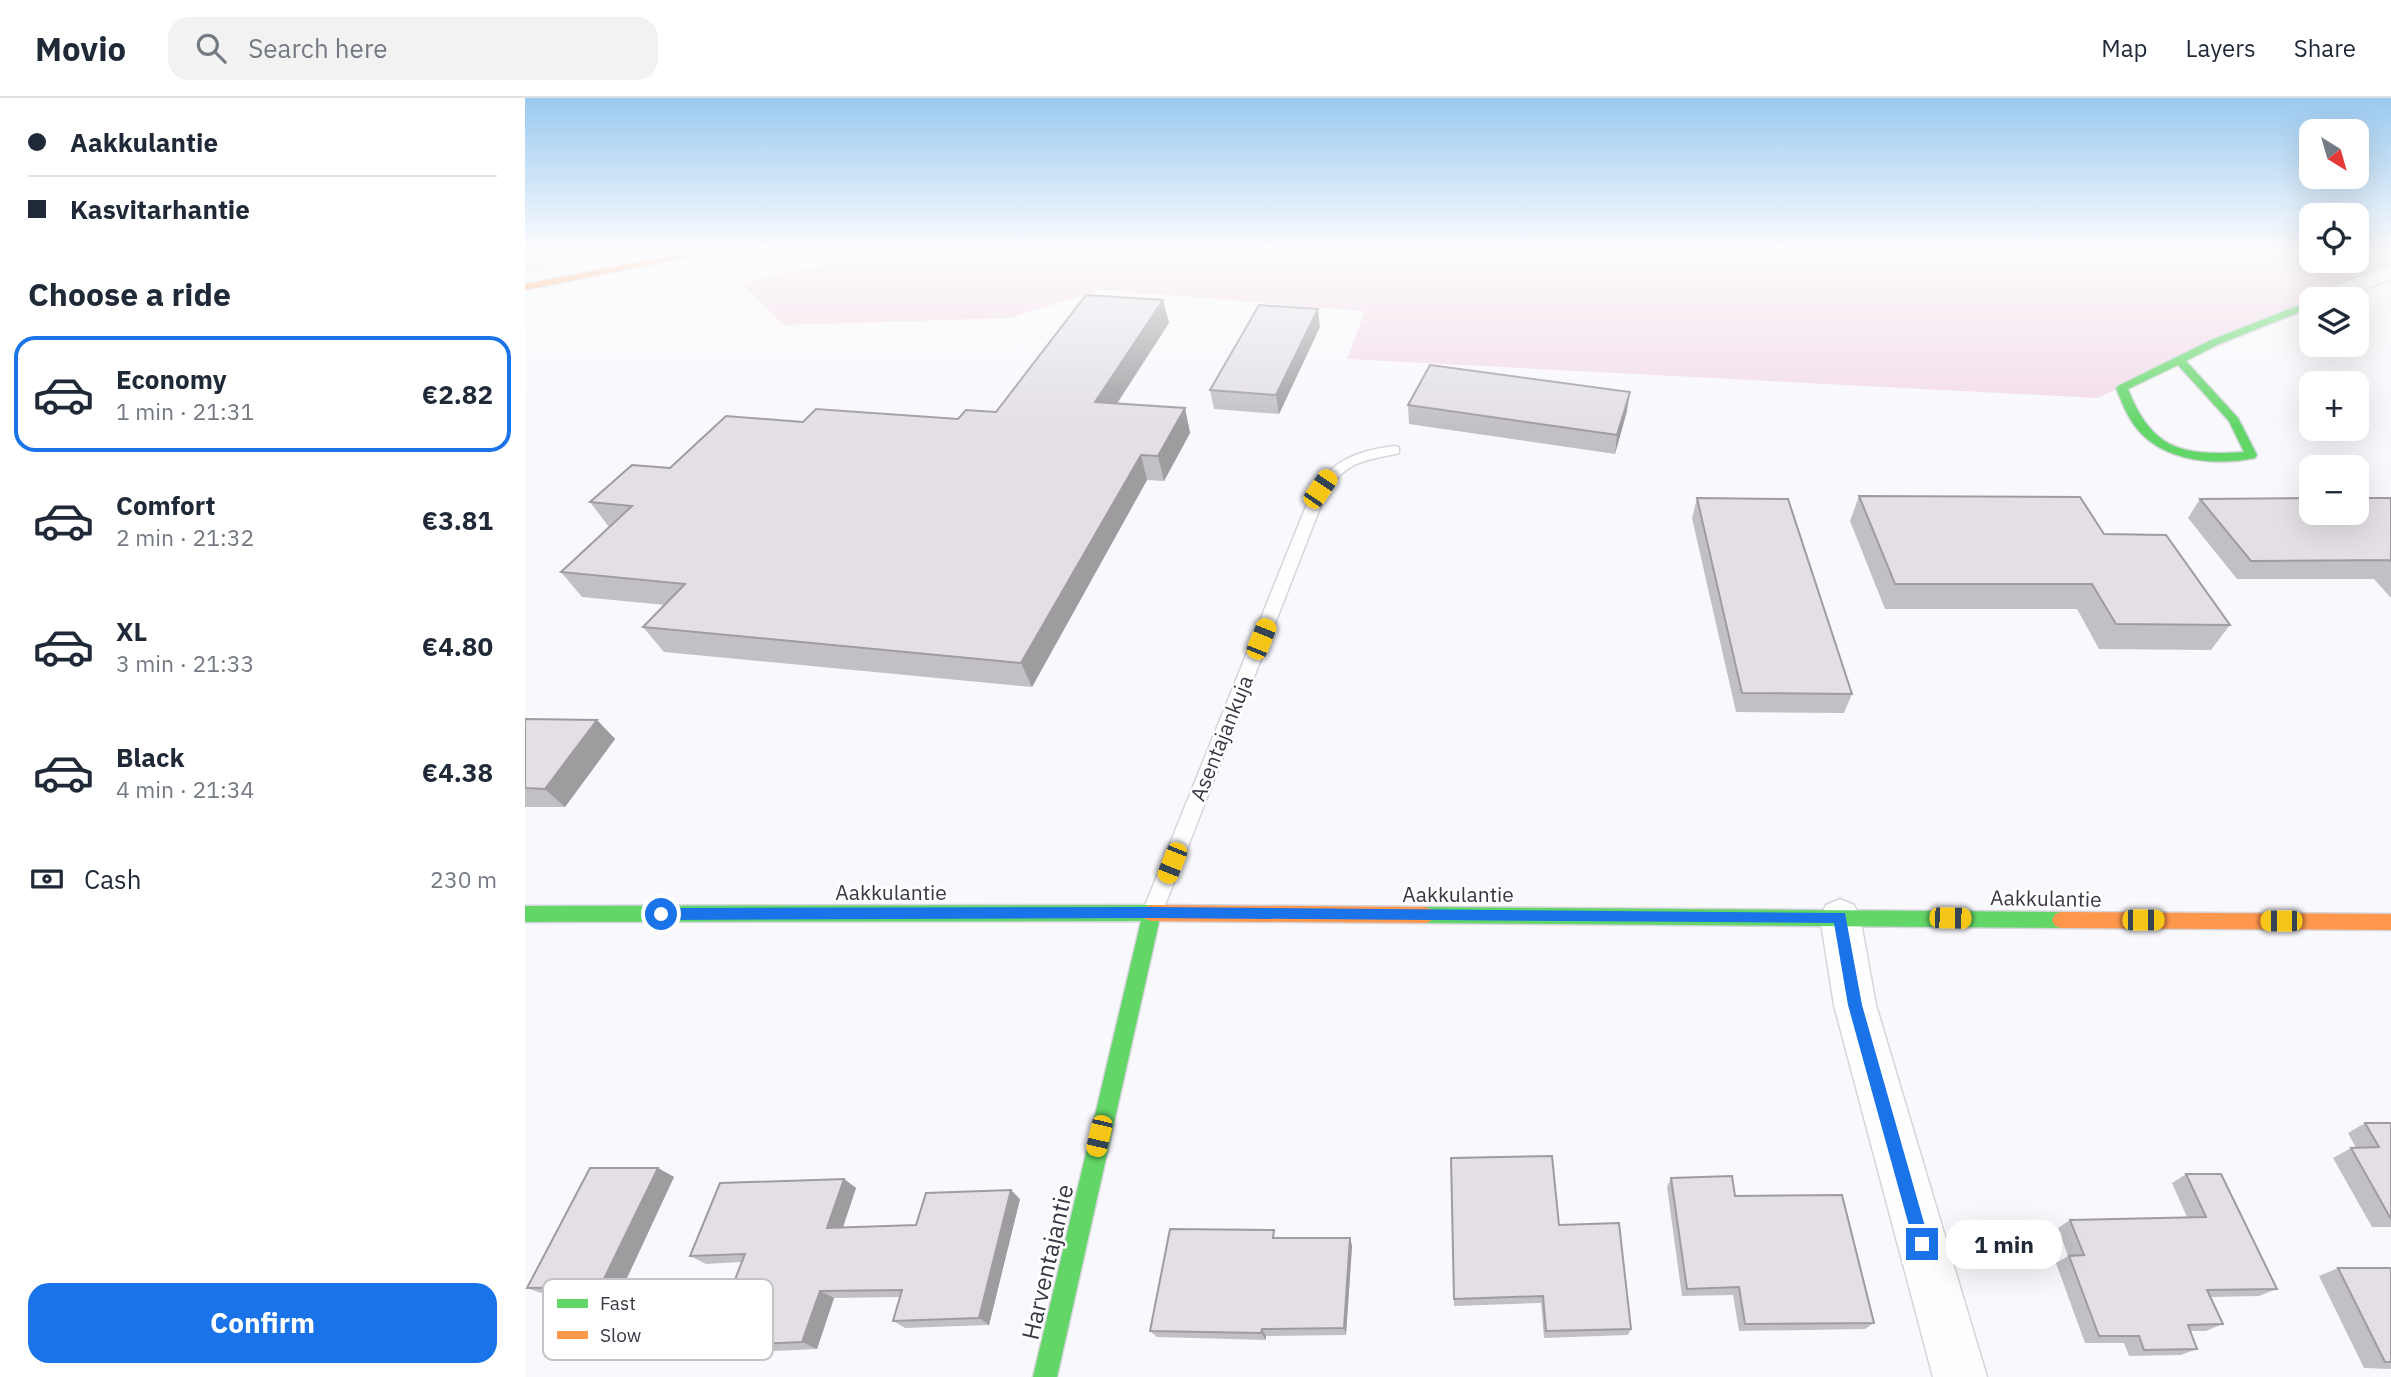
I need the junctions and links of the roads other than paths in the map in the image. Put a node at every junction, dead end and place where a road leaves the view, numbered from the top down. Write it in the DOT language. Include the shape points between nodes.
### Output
graph roads {
  1 [pos="2299,308"];
  2 [pos="2180,361"];
  3 [pos="1394,450"];
  4 [pos="1152,912"];
  5 [pos="525,914"];
  6 [pos="1840,917"];
  7 [pos="2391,922"];
  8 [pos="1045,1377"];
  9 [pos="1960,1377"];
  1 -- 2 [label="main road"];
  2 -- 2 [label="main road" via="2122,388 2127,413 2157,446 2209,460 2251,455 2234,420"];
  3 -- 4 [label="lane, Asentajankuja" via="1361,454 1335,467 1320,489"];
  4 -- 5 [label="main road, Aakkulantie"];
  4 -- 6 [label="main road, Aakkulantie"];
  4 -- 8 [label="main road, Harventajantie"];
  6 -- 7 [label="main road, Aakkulantie"];
  6 -- 9 [label="street" via="1855,1005"];
}
